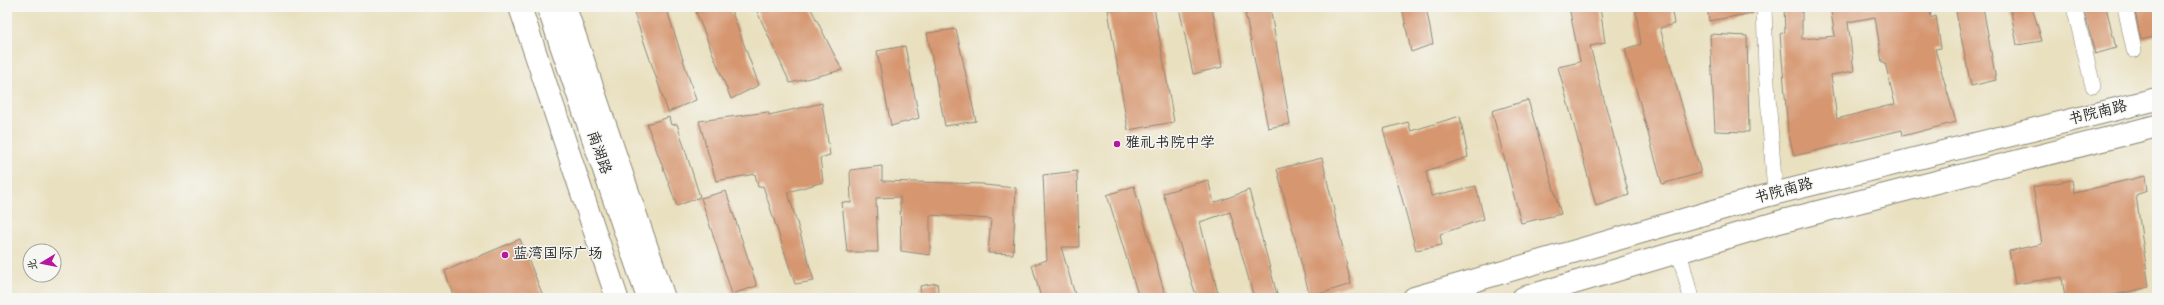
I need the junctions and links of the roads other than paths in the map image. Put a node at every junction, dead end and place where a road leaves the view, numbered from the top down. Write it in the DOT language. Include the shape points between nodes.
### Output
graph roads {
  1 [pos="520,7"];
  2 [pos="548,7"];
  3 [pos="565,7"];
  4 [pos="1764,7"];
  5 [pos="2074,7"];
  6 [pos="2125,7"];
  7 [pos="2134,50"];
  8 [pos="2093,86"];
  9 [pos="2157,99"];
  10 [pos="2157,126"];
  11 [pos="1775,194"];
  12 [pos="1679,252"];
  13 [pos="617,298"];
  14 [pos="648,298"];
  15 [pos="664,298"];
  16 [pos="1414,298"];
  17 [pos="1523,298"];
  18 [pos="1691,298"];
  1 -- 13 [label="main road, 南湖路"];
  2 -- 14 [label="main road, 南湖路"];
  3 -- 15 [label="main road"];
  4 -- 11 [label="street"];
  5 -- 8 [label="street"];
  6 -- 7 [label="street"];
  9 -- 11 [label="main road, 书院南路"];
  10 -- 12 [label="main road, 书院南路" via="1778,222"];
  11 -- 16 [label="main road, 书院南路"];
  12 -- 17 [label="main road, 书院南路"];
  12 -- 18 [label="street"];
}
